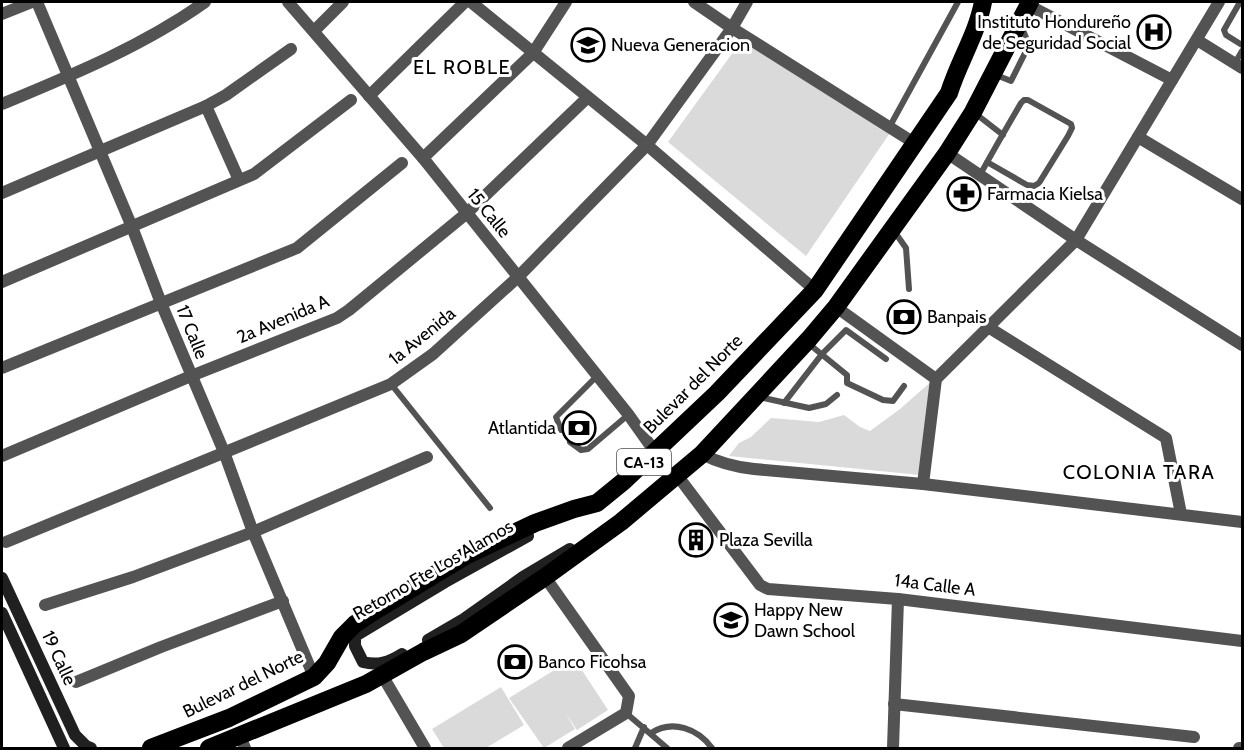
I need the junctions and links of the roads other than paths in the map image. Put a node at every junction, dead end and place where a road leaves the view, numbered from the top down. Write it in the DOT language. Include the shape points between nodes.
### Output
graph roads {
  1 [pos="32,2"];
  2 [pos="37,2"];
  3 [pos="205,2"];
  4 [pos="288,2"];
  5 [pos="343,2"];
  6 [pos="465,2"];
  7 [pos="471,2"];
  8 [pos="566,2"];
  9 [pos="694,2"];
  10 [pos="747,2"];
  11 [pos="958,2"];
  12 [pos="983,2"];
  13 [pos="993,2"];
  14 [pos="1219,2"];
  15 [pos="1240,2"];
  16 [pos="1027,3"];
  17 [pos="2,14"];
  18 [pos="732,28"];
  19 [pos="314,31"];
  20 [pos="1197,40"];
  21 [pos="1242,45"];
  22 [pos="291,49"];
  23 [pos="1242,51"];
  24 [pos="532,53"];
  25 [pos="1239,66"];
  26 [pos="68,76"];
  27 [pos="1172,80"];
  28 [pos="949,93"];
  29 [pos="369,96"];
  30 [pos="587,98"];
  31 [pos="351,100"];
  32 [pos="2,104"];
  33 [pos="206,106"];
  34 [pos="973,112"];
  35 [pos="890,126"];
  36 [pos="1003,135"];
  37 [pos="1138,137"];
  38 [pos="916,144"];
  39 [pos="647,145"];
  40 [pos="100,151"];
  41 [pos="947,153"];
  42 [pos="423,158"];
  43 [pos="987,162"];
  44 [pos="402,163"];
  45 [pos="980,175"];
  46 [pos="239,180"];
  47 [pos="2,193"];
  48 [pos="1242,199"];
  49 [pos="467,213"];
  50 [pos="132,227"];
  51 [pos="892,229"];
  52 [pos="1076,240"];
  53 [pos="518,278"];
  54 [pos="2,282"];
  55 [pos="909,289"];
  56 [pos="800,300"];
  57 [pos="161,303"];
  58 [pos="836,307"];
  59 [pos="988,327"];
  60 [pos="806,342"];
  61 [pos="1242,345"];
  62 [pos="822,354"];
  63 [pos="886,359"];
  64 [pos="2,368"];
  65 [pos="191,376"];
  66 [pos="597,376"];
  67 [pos="936,379"];
  68 [pos="391,384"];
  69 [pos="904,386"];
  70 [pos="837,395"];
  71 [pos="756,397"];
  72 [pos="784,402"];
  73 [pos="628,414"];
  74 [pos="561,430"];
  75 [pos="570,441"];
  76 [pos="224,452"];
  77 [pos="655,452"];
  78 [pos="702,454"];
  79 [pos="2,456"];
  80 [pos="427,457"];
  81 [pos="677,475"];
  82 [pos="923,484"];
  83 [pos="597,503"];
  84 [pos="490,508"];
  85 [pos="1181,514"];
  86 [pos="621,522"];
  87 [pos="1242,522"];
  88 [pos="253,532"];
  89 [pos="6,542"];
  90 [pos="545,577"];
  91 [pos="2,578"];
  92 [pos="6,597"];
  93 [pos="898,598"];
  94 [pos="283,601"];
  95 [pos="45,606"];
  96 [pos="2,613"];
  97 [pos="1242,641"];
  98 [pos="382,675"];
  99 [pos="314,677"];
  100 [pos="76,682"];
  101 [pos="894,704"];
  102 [pos="626,713"];
  103 [pos="644,727"];
  104 [pos="651,733"];
  105 [pos="1194,737"];
  106 [pos="242,742"];
  107 [pos="64,748"];
  108 [pos="91,748"];
  109 [pos="151,748"];
  110 [pos="209,748"];
  111 [pos="425,748"];
  112 [pos="568,748"];
  113 [pos="635,748"];
  114 [pos="667,748"];
  115 [pos="712,748"];
  116 [pos="893,748"];
  1 -- 17 [label="street"];
  2 -- 26 [label="street, 17 Calle"];
  3 -- 26 [label="street" via="159,33"];
  4 -- 19 [label="street, 15 Calle"];
  5 -- 19 [label="street"];
  6 -- 29 [label="street"];
  7 -- 24 [label="street"];
  8 -- 24 [label="street"];
  9 -- 18 [label="street"];
  10 -- 18 [label="street, 1a Avenida"];
  11 -- 35 [label="lane"];
  12 -- 28 [label="highway, Bulevar del Norte / CA-13"];
  13 -- 28 [label="highway" via="966,70"];
  14 -- 20 [label="street"];
  15 -- 21 [label="lane" via="1224,30"];
  16 -- 27 [label="street"];
  16 -- 34 [label="highway, CA-13"];
  16 -- 60 [label="highway" via="952,137"];
  18 -- 35 [label="street"];
  18 -- 39 [label="street, 1a Avenida"];
  19 -- 29 [label="street, 15 Calle"];
  20 -- 25 [label="street"];
  20 -- 27 [label="street"];
  22 -- 33 [label="street"];
  23 -- 25 [label="lane"];
  24 -- 30 [label="street"];
  24 -- 42 [label="street"];
  26 -- 32 [label="street"];
  26 -- 40 [label="street, 17 Calle"];
  27 -- 37 [label="street"];
  28 -- 38 [label="highway, Bulevar del Norte / CA-13"];
  29 -- 42 [label="street, 15 Calle"];
  30 -- 39 [label="street"];
  30 -- 49 [label="street, 2a Avenida A"];
  31 -- 46 [label="street" via="254,174"];
  33 -- 40 [label="street"];
  33 -- 46 [label="street"];
  34 -- 36 [label="lane"];
  34 -- 41 [label="highway, CA-13"];
  35 -- 38 [label="street"];
  36 -- 43 [label="lane"];
  36 -- 43 [label="lane" via="1024,100 1072,128 1034,186"];
  37 -- 48 [label="street"];
  37 -- 52 [label="street"];
  38 -- 56 [label="highway, Bulevar del Norte / CA-13"];
  39 -- 53 [label="street, 1a Avenida"];
  39 -- 56 [label="street"];
  40 -- 47 [label="street"];
  40 -- 50 [label="street, 17 Calle"];
  41 -- 45 [label="street"];
  41 -- 51 [label="highway, CA-13"];
  42 -- 49 [label="street, 15 Calle"];
  43 -- 45 [label="lane"];
  44 -- 57 [label="street" via="297,248"];
  45 -- 52 [label="street"];
  46 -- 50 [label="street"];
  49 -- 53 [label="street, 15 Calle"];
  49 -- 65 [label="street, 2a Avenida A" via="336,318"];
  50 -- 54 [label="street"];
  50 -- 57 [label="street, 17 Calle"];
  51 -- 55 [label="lane" via="906,248"];
  51 -- 58 [label="highway, CA-13"];
  52 -- 59 [label="street"];
  52 -- 61 [label="street"];
  53 -- 66 [label="street, 15 Calle"];
  53 -- 68 [label="street, 1a Avenida" via="433,354"];
  56 -- 77 [label="highway, Bulevar del Norte / CA-13" via="760,348"];
  57 -- 64 [label="street"];
  57 -- 65 [label="street, 17 Calle"];
  58 -- 60 [label="highway, CA-13"];
  58 -- 67 [label="street"];
  59 -- 67 [label="street"];
  59 -- 85 [label="street" via="1166,438"];
  60 -- 62 [label="lane"];
  60 -- 71 [label="highway, CA-13"];
  62 -- 63 [label="lane" via="846,330"];
  62 -- 69 [label="lane" via="847,375 847,383 883,400 893,401"];
  62 -- 72 [label="lane"];
  65 -- 76 [label="street, 17 Calle"];
  65 -- 79 [label="street, 2a Avenida A"];
  66 -- 73 [label="street, 15 Calle"];
  66 -- 74 [label="lane" via="556,417"];
  67 -- 82 [label="street"];
  68 -- 76 [label="street, 1a Avenida"];
  68 -- 84 [label="lane"];
  70 -- 72 [label="lane" via="826,404 809,408"];
  71 -- 72 [label="lane"];
  71 -- 78 [label="highway, CA-13"];
  73 -- 75 [label="lane" via="588,449 581,450"];
  73 -- 77 [label="street, 15 Calle"];
  76 -- 88 [label="street, 17 Calle"];
  76 -- 89 [label="street, 1a Avenida"];
  77 -- 83 [label="highway, Bulevar del Norte / CA-13"];
  78 -- 81 [label="highway, CA-13"];
  78 -- 82 [label="street" via="732,466"];
  80 -- 88 [label="street"];
  81 -- 86 [label="highway, CA-13"];
  81 -- 93 [label="street, 14a Calle A" via="760,585 768,589"];
  82 -- 85 [label="street"];
  83 -- 86 [label="main road, Retorno Fte Los Alamos" via="521,539 368,627 355,636 359,657 375,665 393,660 464,620 524,577"];
  83 -- 99 [label="highway, Bulevar del Norte / CA-13" via="535,523 433,574 355,624"];
  85 -- 87 [label="street"];
  86 -- 90 [label="highway, CA-13"];
  88 -- 94 [label="street, 17 Calle"];
  88 -- 95 [label="street"];
  90 -- 98 [label="highway, CA-13" via="460,634"];
  90 -- 102 [label="street" via="629,696"];
  91 -- 92 [label="main road, 19 Calle"];
  92 -- 108 [label="main road, 19 Calle" via="75,735"];
  93 -- 97 [label="street, 14a Calle A"];
  93 -- 101 [label="street"];
  94 -- 99 [label="street, 17 Calle"];
  94 -- 100 [label="street"];
  96 -- 107 [label="main road, 19 Calle"];
  98 -- 106 [label="highway, CA-13"];
  98 -- 111 [label="street"];
  99 -- 109 [label="highway, Bulevar del Norte / CA-13" via="229,718"];
  101 -- 105 [label="street"];
  101 -- 116 [label="street"];
  102 -- 103 [label="lane"];
  102 -- 112 [label="street"];
  103 -- 104 [label="lane"];
  103 -- 113 [label="lane"];
  104 -- 114 [label="lane"];
  104 -- 115 [label="lane" via="675,726 690,729 704,737"];
  106 -- 110 [label="highway, CA-13"];
}
